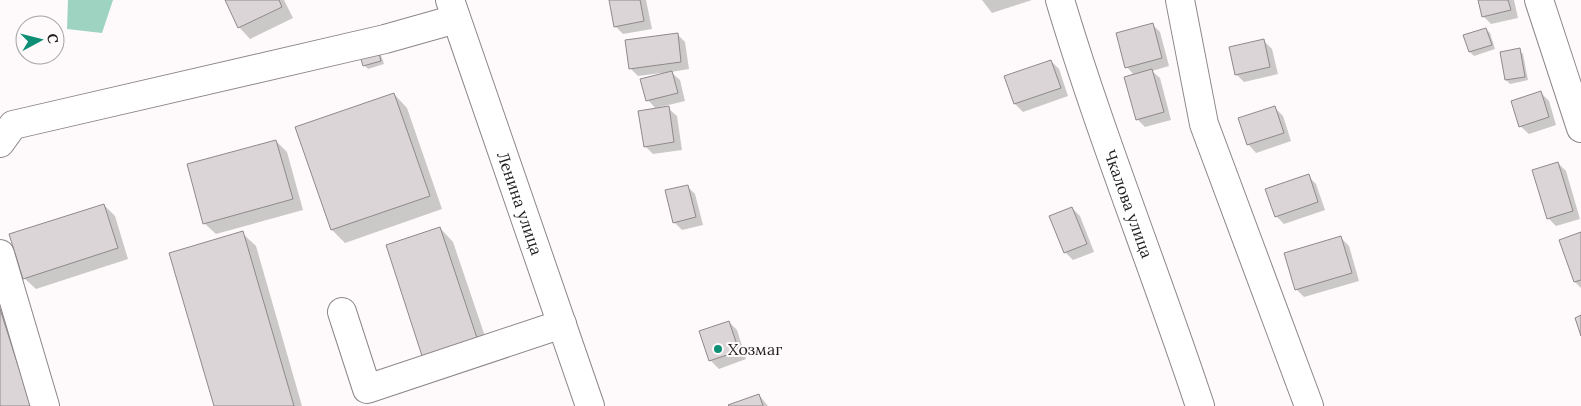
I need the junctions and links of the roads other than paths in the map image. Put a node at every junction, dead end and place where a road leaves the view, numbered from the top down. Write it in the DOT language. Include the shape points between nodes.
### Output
graph roads {
  1 [pos="1060,0"];
  2 [pos="1180,0"];
  3 [pos="1539,0"];
  4 [pos="453,9"];
  5 [pos="1581,128"];
  6 [pos="0,143"];
  7 [pos="0,254"];
  8 [pos="342,312"];
  9 [pos="562,324"];
  10 [pos="45,406"];
  11 [pos="590,406"];
  12 [pos="1200,406"];
  13 [pos="1309,406"];
  1 -- 12 [label="street, Чкалова улица"];
  2 -- 13 [label="street" via="1204,124"];
  3 -- 5 [label="street"];
  4 -- 6 [label="street" via="385,39 13,125"];
  4 -- 9 [label="street, Ленина улица"];
  7 -- 10 [label="street"];
  8 -- 9 [label="street" via="367,389"];
  9 -- 11 [label="street, Ленина улица"];
}
